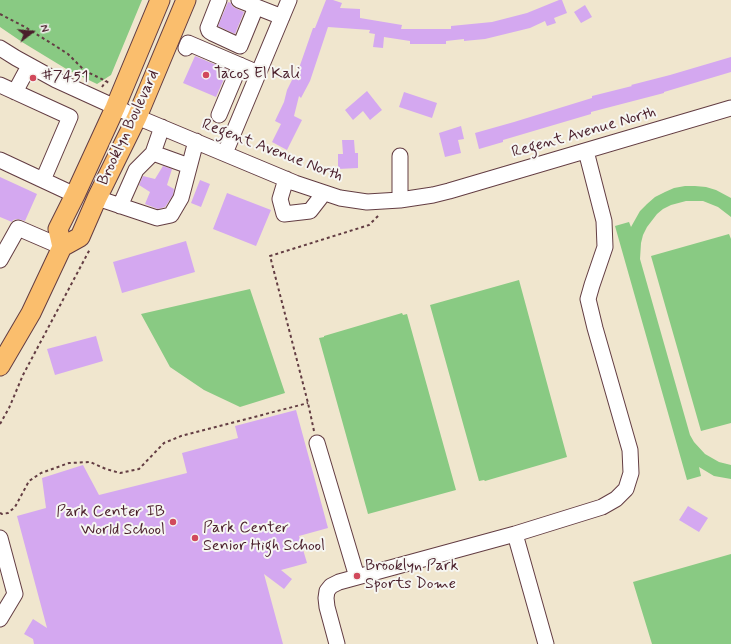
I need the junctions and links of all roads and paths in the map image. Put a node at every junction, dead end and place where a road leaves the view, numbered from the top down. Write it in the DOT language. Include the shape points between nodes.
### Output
graph roads {
  1 [pos="160,0"];
  2 [pos="186,0"];
  3 [pos="219,0"];
  4 [pos="239,0"];
  5 [pos="289,0"];
  6 [pos="256,7"];
  7 [pos="0,14"];
  8 [pos="282,17"];
  9 [pos="0,48"];
  10 [pos="186,48"];
  11 [pos="240,65"];
  12 [pos="29,66"];
  13 [pos="258,73"];
  14 [pos="0,85"];
  15 [pos="113,87"];
  16 [pos="15,92"];
  17 [pos="115,108"];
  18 [pos="731,108"];
  19 [pos="219,115"];
  20 [pos="136,117"];
  21 [pos="162,127"];
  22 [pos="196,141"];
  23 [pos="586,151"];
  24 [pos="153,153"];
  25 [pos="225,153"];
  26 [pos="400,156"];
  27 [pos="0,160"];
  28 [pos="189,166"];
  29 [pos="286,179"];
  30 [pos="43,180"];
  31 [pos="324,193"];
  32 [pos="75,195"];
  33 [pos="97,198"];
  34 [pos="400,200"];
  35 [pos="120,206"];
  36 [pos="377,211"];
  37 [pos="62,247"];
  38 [pos="90,248"];
  39 [pos="2,251"];
  40 [pos="0,366"];
  41 [pos="308,403"];
  42 [pos="0,424"];
  43 [pos="317,443"];
  44 [pos="0,513"];
  45 [pos="515,534"];
  46 [pos="0,538"];
  47 [pos="357,577"];
  48 [pos="0,619"];
  49 [pos="337,644"];
  50 [pos="546,644"];
  1 -- 17 [label="main road, Brooklyn Boulevard"];
  2 -- 20 [label="main road, Brooklyn Boulevard"];
  3 -- 6 [label="street" via="208,31 240,46"];
  4 -- 6 [label="street"];
  5 -- 8 [label="street"];
  6 -- 8 [label="street"];
  7 -- 15 [label="path" via="68,54 85,71"];
  8 -- 13 [label="street"];
  9 -- 12 [label="street, Regent Avenue North"];
  10 -- 11 [label="street" via="188,43"];
  11 -- 13 [label="street"];
  11 -- 19 [label="street"];
  12 -- 16 [label="street"];
  12 -- 17 [label="street, Regent Avenue North"];
  13 -- 25 [label="street"];
  14 -- 16 [label="street"];
  16 -- 30 [label="street" via="70,117"];
  17 -- 20 [label="street, Regent Avenue North"];
  17 -- 32 [label="main road, Brooklyn Boulevard"];
  18 -- 23 [label="street, Regent Avenue North"];
  20 -- 21 [label="street, Regent Avenue North"];
  20 -- 33 [label="main road, Brooklyn Boulevard"];
  21 -- 22 [label="street, Regent Avenue North"];
  21 -- 24 [label="street"];
  22 -- 25 [label="street, Regent Avenue North"];
  22 -- 28 [label="street"];
  23 -- 34 [label="street, Regent Avenue North" via="450,191"];
  23 -- 45 [label="street" via="604,221 605,247 588,299 630,450 631,473 626,489 616,500 602,507"];
  24 -- 28 [label="street"];
  24 -- 35 [label="street" via="136,170"];
  25 -- 29 [label="street, Regent Avenue North"];
  26 -- 34 [label="street"];
  27 -- 30 [label="street"];
  28 -- 35 [label="street" via="180,198 170,215 157,218"];
  29 -- 31 [label="street, Regent Avenue North"];
  29 -- 31 [label="street" via="280,199 284,214 310,211"];
  30 -- 32 [label="street"];
  31 -- 34 [label="street, Regent Avenue North" via="367,202"];
  32 -- 37 [label="main road, Brooklyn Boulevard" via="58,229"];
  33 -- 35 [label="street"];
  33 -- 37 [label="main road, Brooklyn Boulevard" via="80,237"];
  36 -- 41 [label="path" via="384,211 368,225 270,256"];
  37 -- 39 [label="street" via="18,228"];
  37 -- 40 [label="main road" via="31,313"];
  38 -- 42 [label="path"];
  41 -- 43 [label="path"];
  41 -- 44 [label="path" via="181,436 164,443 139,469 120,473 90,462 62,465 40,473 29,481 15,507 8,513"];
  43 -- 47 [label="street"];
  45 -- 47 [label="street"];
  45 -- 50 [label="street"];
  46 -- 48 [label="street" via="16,594"];
  47 -- 49 [label="street" via="339,582 327,591 327,607"];
}
